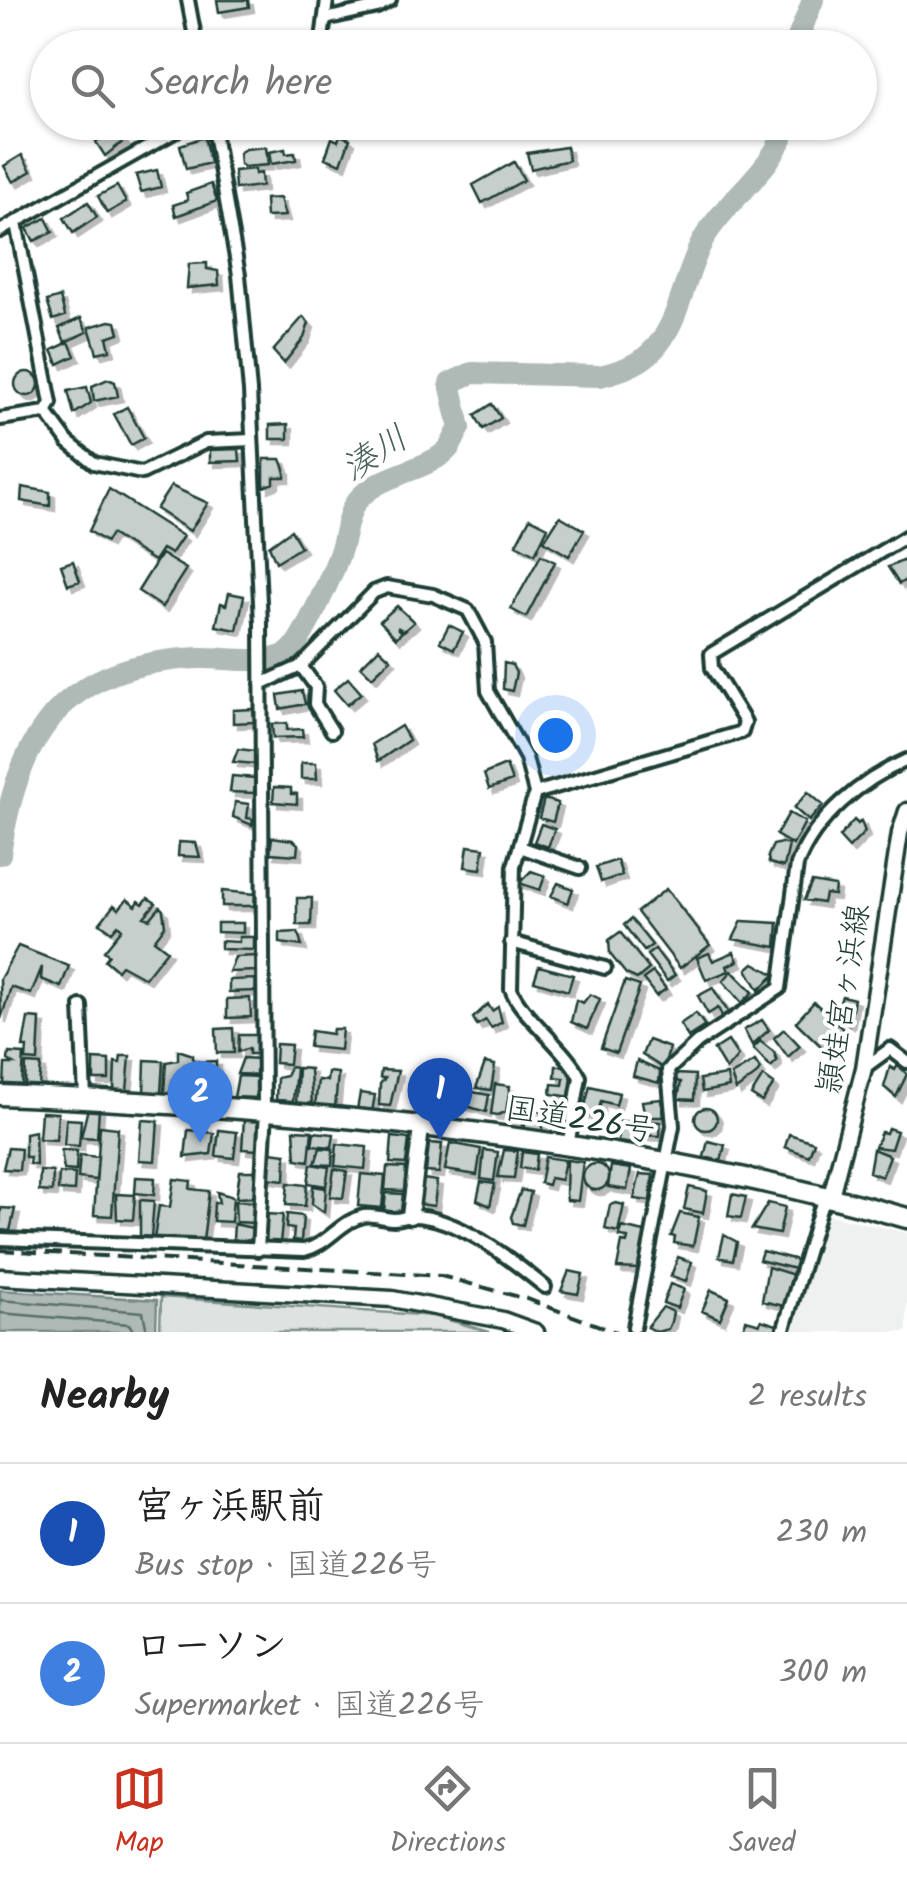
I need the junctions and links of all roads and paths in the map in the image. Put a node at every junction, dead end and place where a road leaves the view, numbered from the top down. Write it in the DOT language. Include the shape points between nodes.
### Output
graph roads {
  1 [pos="188,0"];
  2 [pos="327,0"];
  3 [pos="390,0"];
  4 [pos="325,19"];
  5 [pos="194,30"];
  6 [pos="323,30"];
  7 [pos="161,140"];
  8 [pos="215,140"];
  9 [pos="16,223"];
  10 [pos="0,231"];
  11 [pos="46,412"];
  12 [pos="0,419"];
  13 [pos="252,440"];
  14 [pos="907,536"];
  15 [pos="301,666"];
  16 [pos="261,680"];
  17 [pos="332,731"];
  18 [pos="907,760"];
  19 [pos="535,793"];
  20 [pos="907,811"];
  21 [pos="520,847"];
  22 [pos="580,868"];
  23 [pos="511,942"];
  24 [pos="604,968"];
  25 [pos="82,1006"];
  26 [pos="907,1062"];
  27 [pos="864,1068"];
  28 [pos="0,1094"];
  29 [pos="85,1098"];
  30 [pos="265,1109"];
  31 [pos="421,1129"];
  32 [pos="567,1148"];
  33 [pos="665,1165"];
  34 [pos="831,1196"];
  35 [pos="410,1216"];
  36 [pos="907,1218"];
  37 [pos="0,1239"];
  38 [pos="258,1250"];
  39 [pos="0,1278"];
  40 [pos="546,1287"];
  41 [pos="634,1327"];
  42 [pos="536,1332"];
  43 [pos="783,1332"];
  1 -- 5 [label="street"];
  2 -- 4 [label="street"];
  3 -- 4 [label="street"];
  4 -- 6 [label="street"];
  7 -- 9 [label="street"];
  8 -- 13 [label="street" via="241,294"];
  9 -- 10 [label="street"];
  9 -- 11 [label="street" via="51,403"];
  11 -- 12 [label="street"];
  11 -- 13 [label="street" via="94,463 142,474 206,442"];
  13 -- 16 [label="street"];
  14 -- 19 [label="street" via="711,654 712,668 744,722 742,732"];
  15 -- 16 [label="street"];
  15 -- 17 [label="street"];
  15 -- 19 [label="street" via="374,592 388,588 450,599 479,626 488,690 520,744"];
  16 -- 30 [label="street"];
  18 -- 33 [label="street" via="832,812 804,846 780,988 668,1070 673,1126"];
  19 -- 21 [label="street"];
  20 -- 27 [label="street, 頴娃宮ヶ浜線"];
  21 -- 22 [label="street"];
  21 -- 23 [label="street"];
  23 -- 24 [label="street"];
  23 -- 32 [label="street" via="513,996 556,1040 580,1077"];
  25 -- 29 [label="street"];
  26 -- 27 [label="street" via="890,1048"];
  27 -- 34 [label="street, 頴娃宮ヶ浜線"];
  28 -- 29 [label="highway, 国道226号"];
  29 -- 30 [label="highway, 国道226号"];
  30 -- 31 [label="highway, 国道226号"];
  30 -- 38 [label="street"];
  31 -- 32 [label="highway, 国道226号"];
  31 -- 35 [label="street"];
  32 -- 33 [label="highway, 国道226号"];
  33 -- 34 [label="highway, 国道226号"];
  33 -- 41 [label="street"];
  34 -- 36 [label="highway, 国道226号"];
  34 -- 43 [label="street" via="820,1209"];
  35 -- 38 [label="street" via="366,1216 320,1247"];
  35 -- 40 [label="street" via="498,1248"];
  37 -- 38 [label="street"];
  39 -- 42 [label="street" via="392,1300"];
}
